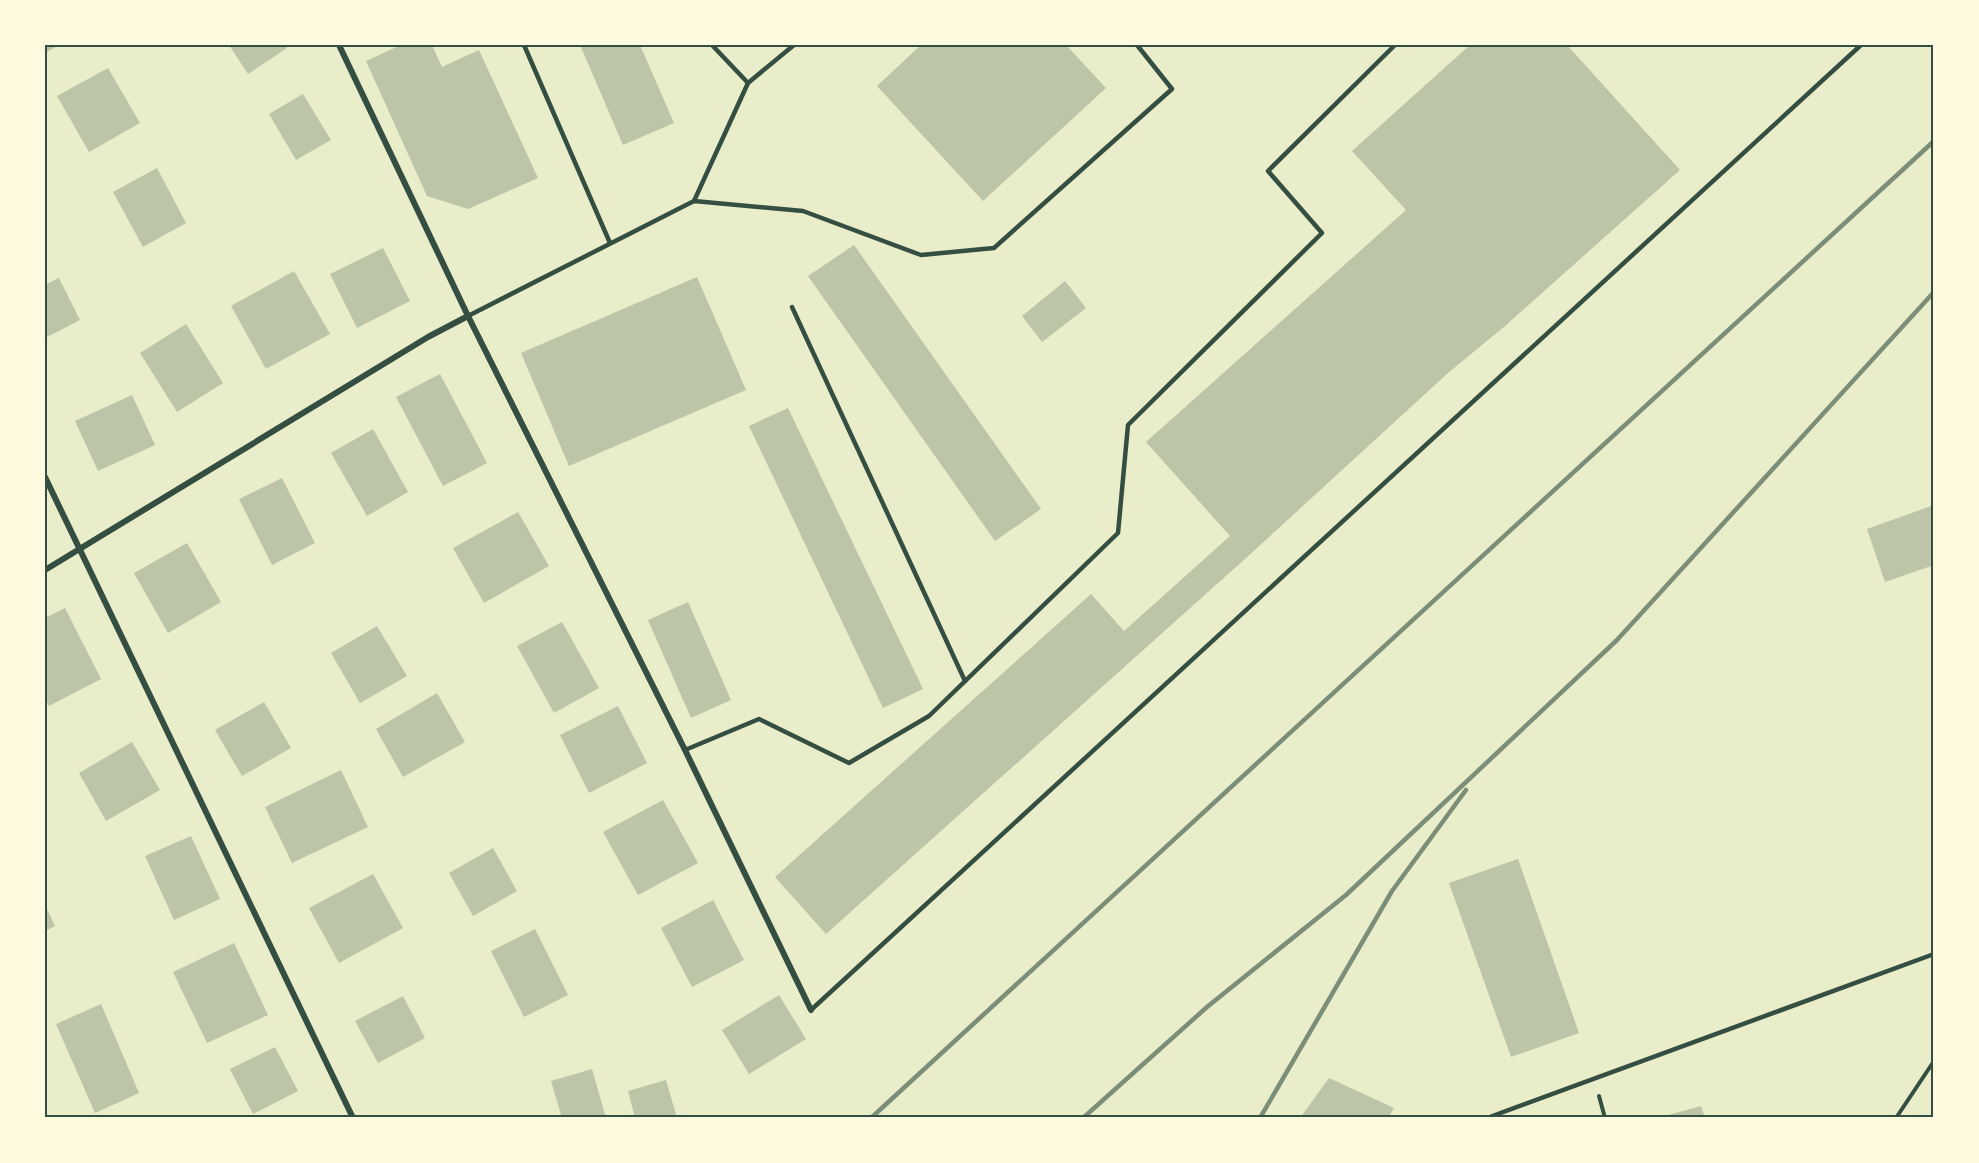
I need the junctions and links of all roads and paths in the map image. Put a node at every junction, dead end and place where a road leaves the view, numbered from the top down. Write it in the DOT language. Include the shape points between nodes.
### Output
graph roads {
  1 [pos="339,45"];
  2 [pos="524,45"];
  3 [pos="712,45"];
  4 [pos="794,45"];
  5 [pos="1137,45"];
  6 [pos="1395,45"];
  7 [pos="1861,45"];
  8 [pos="748,83"];
  9 [pos="694,201"];
  10 [pos="610,243"];
  11 [pos="792,307"];
  12 [pos="468,316"];
  13 [pos="45,477"];
  14 [pos="80,548"];
  15 [pos="45,570"];
  16 [pos="965,681"];
  17 [pos="685,750"];
  18 [pos="1934,954"];
  19 [pos="811,1010"];
  20 [pos="1934,1061"];
  21 [pos="352,1118"];
  22 [pos="1487,1118"];
  23 [pos="1896,1118"];
  1 -- 12 [label="street"];
  2 -- 10 [label="lane"];
  3 -- 8 [label="lane"];
  4 -- 8 [label="lane"];
  5 -- 9 [label="lane" via="1172,89 994,248 921,255 803,211"];
  6 -- 16 [label="lane" via="1268,171 1322,233 1128,425 1118,533"];
  7 -- 19 [label="lane"];
  8 -- 9 [label="lane"];
  9 -- 10 [label="lane"];
  10 -- 12 [label="lane"];
  11 -- 16 [label="lane"];
  12 -- 14 [label="street"];
  12 -- 17 [label="street"];
  13 -- 14 [label="street"];
  14 -- 15 [label="street"];
  14 -- 21 [label="street"];
  16 -- 17 [label="lane" via="929,716 849,763 759,719"];
  17 -- 19 [label="street"];
  18 -- 22 [label="lane"];
  20 -- 23 [label="path"];
}
